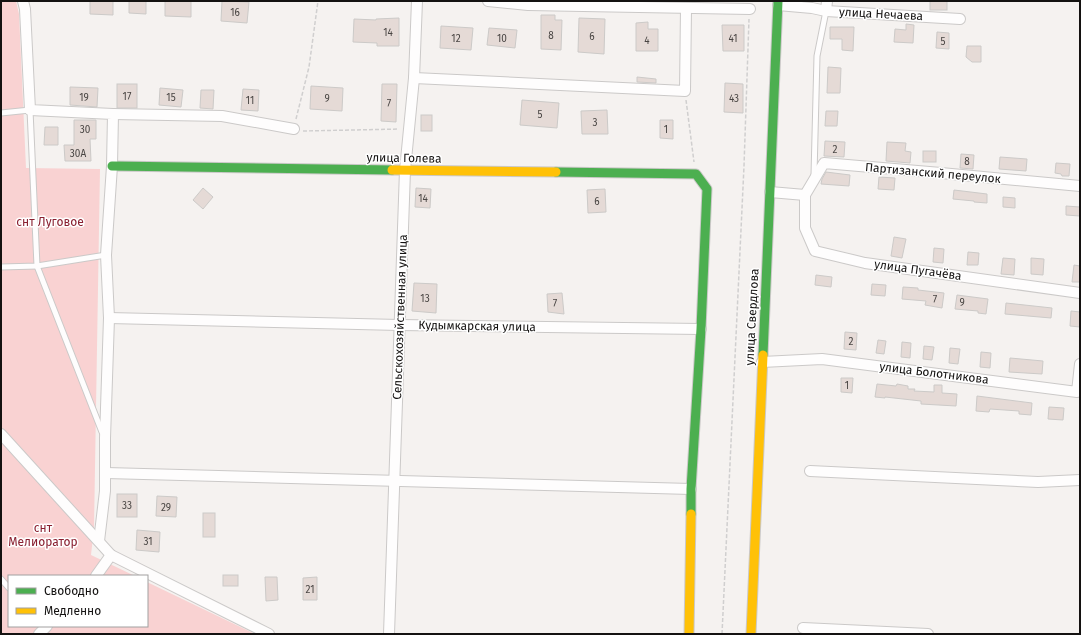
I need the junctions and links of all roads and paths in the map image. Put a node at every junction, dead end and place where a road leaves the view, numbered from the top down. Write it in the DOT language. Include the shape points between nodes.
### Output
graph roads {
  1 [pos="23,1"];
  2 [pos="318,1"];
  3 [pos="417,1"];
  4 [pos="488,1"];
  5 [pos="527,3"];
  6 [pos="778,3"];
  7 [pos="827,6"];
  8 [pos="686,8"];
  9 [pos="750,9"];
  10 [pos="960,19"];
  11 [pos="414,78"];
  12 [pos="685,91"];
  13 [pos="30,110"];
  14 [pos="1,112"];
  15 [pos="113,114"];
  16 [pos="409,128"];
  17 [pos="294,129"];
  18 [pos="112,166"];
  19 [pos="405,170"];
  20 [pos="696,174"];
  21 [pos="814,179"];
  22 [pos="1080,186"];
  23 [pos="770,192"];
  24 [pos="805,195"];
  25 [pos="106,255"];
  26 [pos="37,266"];
  27 [pos="1,267"];
  28 [pos="1080,293"];
  29 [pos="109,318"];
  30 [pos="399,325"];
  31 [pos="701,329"];
  32 [pos="762,362"];
  33 [pos="1080,364"];
  34 [pos="1,434"];
  35 [pos="105,438"];
  36 [pos="810,471"];
  37 [pos="106,473"];
  38 [pos="1080,480"];
  39 [pos="394,482"];
  40 [pos="691,489"];
  41 [pos="99,541"];
  42 [pos="111,555"];
  43 [pos="97,575"];
  44 [pos="1,579"];
  45 [pos="8,587"];
  46 [pos="803,628"];
  47 [pos="268,634"];
  48 [pos="389,634"];
  49 [pos="689,634"];
  50 [pos="722,634"];
  51 [pos="751,634"];
  52 [pos="928,634"];
  1 -- 13 [label="street"];
  2 -- 17 [label="path" via="309,67"];
  3 -- 11 [label="street, Сельскохозяйственная улица"];
  4 -- 5 [label="street"];
  5 -- 8 [label="street"];
  6 -- 7 [label="street, улица Нечаева" via="812,8"];
  6 -- 23 [label="street, улица Свердлова"];
  7 -- 10 [label="street, улица Нечаева"];
  7 -- 21 [label="lane" via="817,56"];
  8 -- 9 [label="street"];
  8 -- 12 [label="street"];
  9 -- 50 [label="path"];
  11 -- 12 [label="street"];
  11 -- 16 [label="street, Сельскохозяйственная улица"];
  12 -- 20 [label="path"];
  13 -- 14 [label="lane"];
  13 -- 15 [label="street"];
  13 -- 26 [label="lane"];
  15 -- 17 [label="street" via="222,116"];
  15 -- 18 [label="street"];
  16 -- 17 [label="path" via="303,131"];
  16 -- 19 [label="street, Сельскохозяйственная улица"];
  18 -- 19 [label="street, улица Голева"];
  18 -- 25 [label="street"];
  19 -- 20 [label="street, улица Голева"];
  19 -- 30 [label="street, Сельскохозяйственная улица"];
  20 -- 31 [label="street" via="707,189"];
  21 -- 22 [label="street, Партизанский переулок" via="824,163"];
  21 -- 24 [label="street, Партизанский переулок"];
  23 -- 24 [label="street"];
  23 -- 32 [label="street, улица Свердлова"];
  24 -- 28 [label="street, улица Пугачёва" via="805,228 815,252 865,263"];
  25 -- 26 [label="lane"];
  25 -- 29 [label="street"];
  26 -- 27 [label="lane"];
  26 -- 35 [label="lane"];
  29 -- 30 [label="street, Кудымкарская улица"];
  29 -- 35 [label="street"];
  30 -- 31 [label="street, Кудымкарская улица"];
  30 -- 39 [label="street, Сельскохозяйственная улица"];
  31 -- 40 [label="street"];
  32 -- 33 [label="street, улица Болотникова" via="822,359 1077,392"];
  32 -- 51 [label="street, улица Свердлова"];
  34 -- 41 [label="street"];
  35 -- 37 [label="street"];
  36 -- 38 [label="street" via="1038,482"];
  37 -- 39 [label="street"];
  37 -- 41 [label="street"];
  39 -- 40 [label="street"];
  39 -- 48 [label="street, Сельскохозяйственная улица"];
  40 -- 49 [label="street"];
  41 -- 42 [label="street"];
  42 -- 43 [label="street"];
  42 -- 47 [label="street"];
  44 -- 45 [label="lane"];
  46 -- 52 [label="street"];
}
